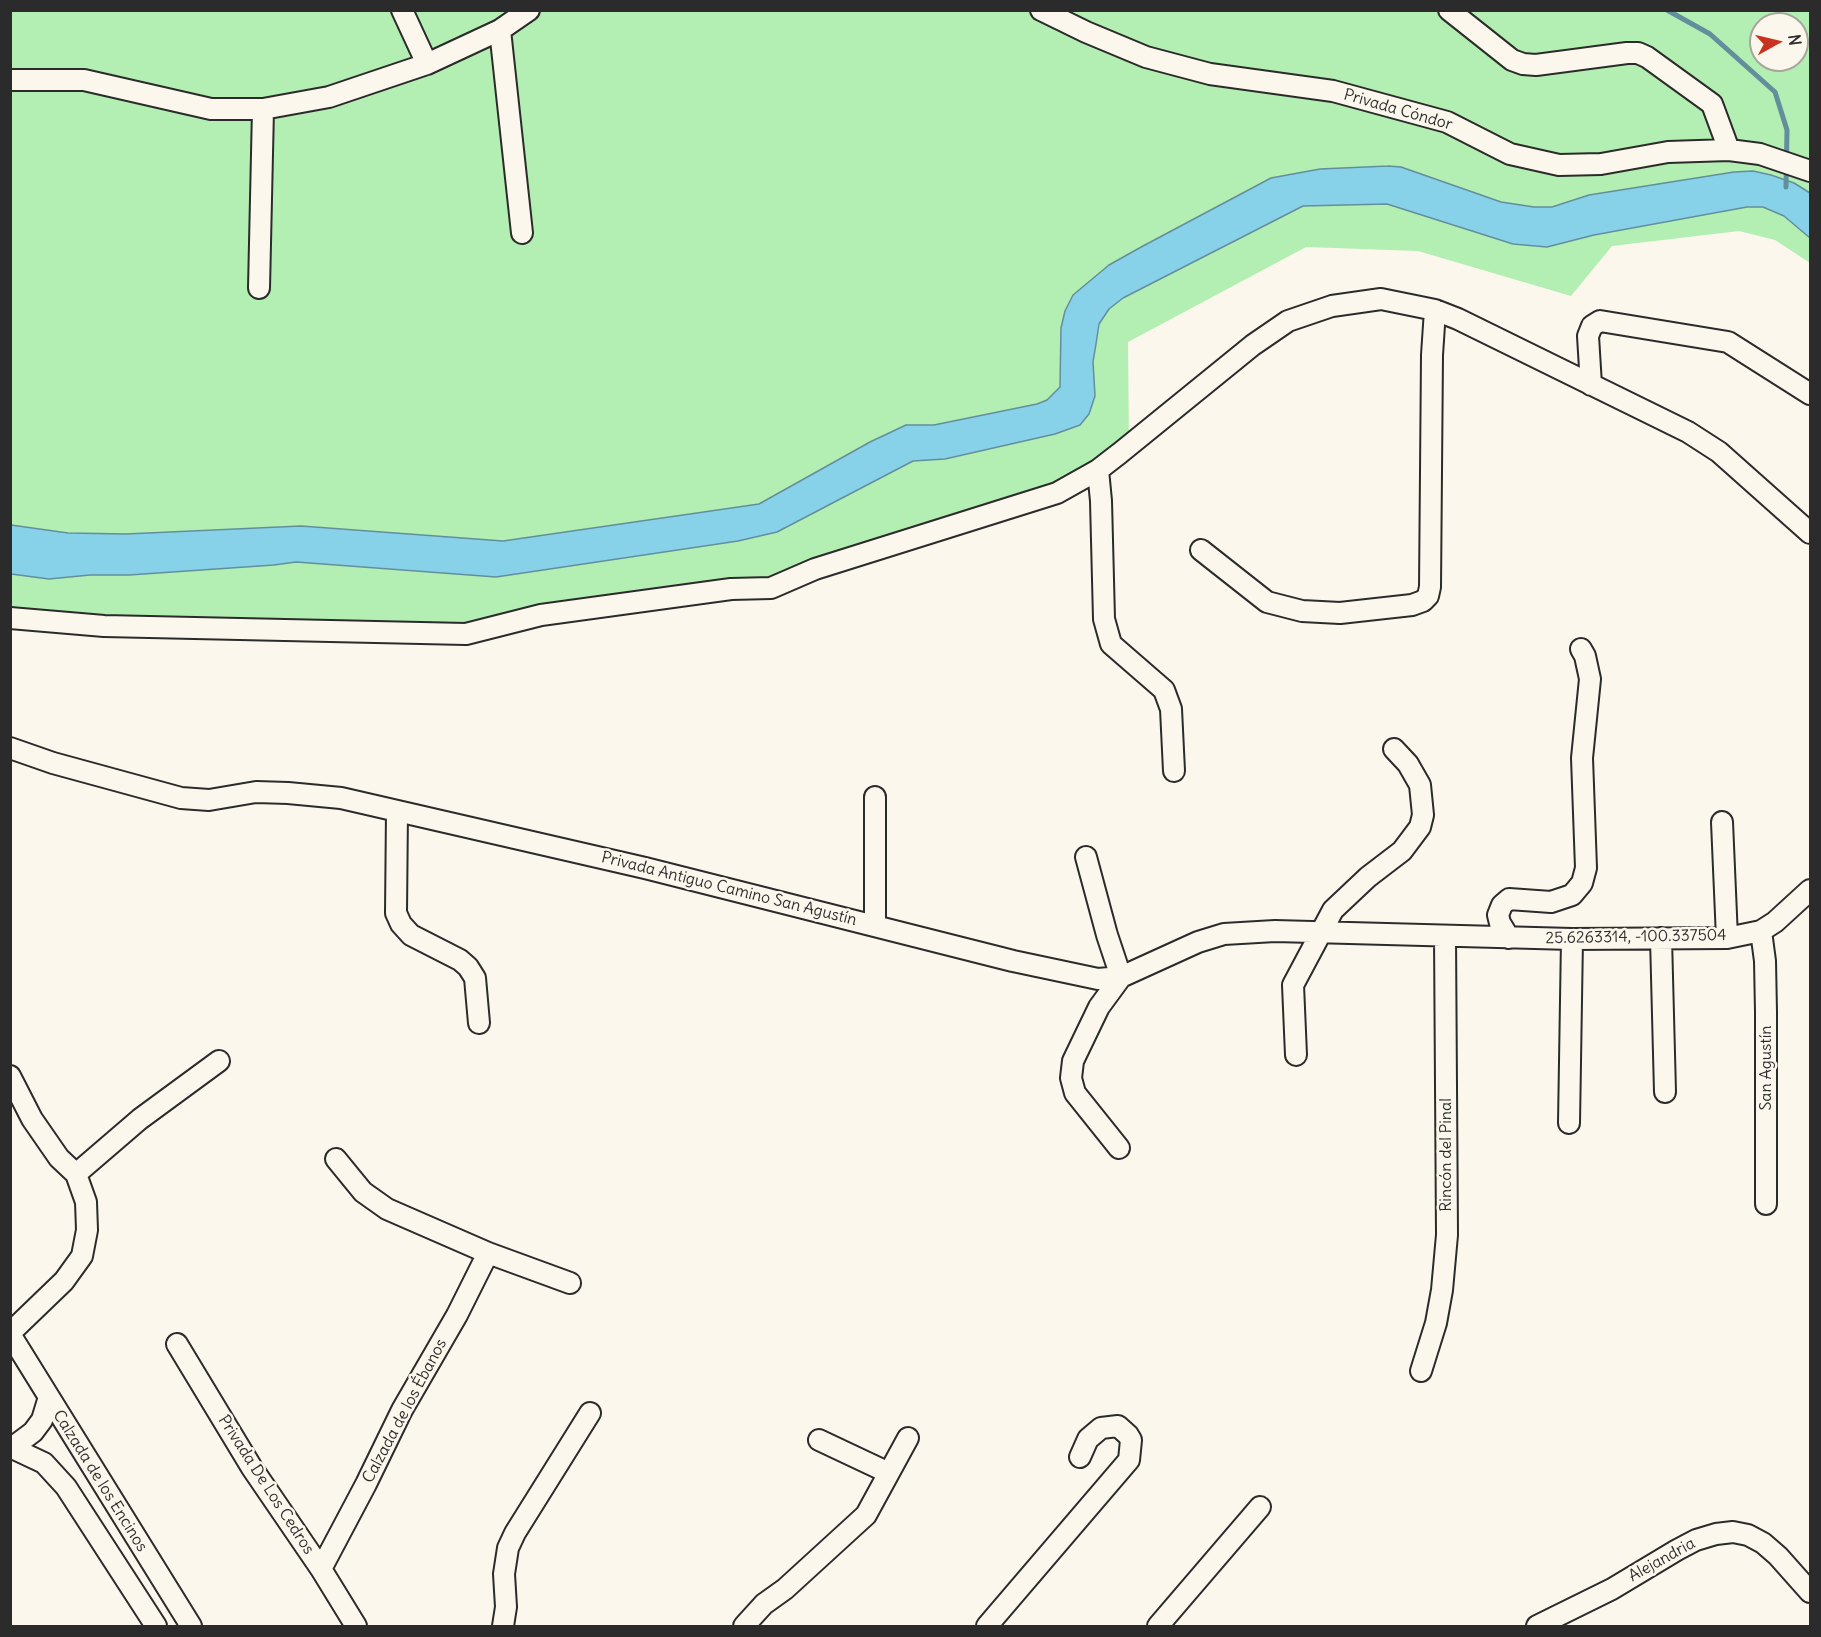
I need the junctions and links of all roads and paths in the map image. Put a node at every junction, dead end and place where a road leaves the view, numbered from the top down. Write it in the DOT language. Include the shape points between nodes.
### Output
graph roads {
  1 [pos="402,10"];
  2 [pos="529,10"];
  3 [pos="1041,10"];
  4 [pos="1449,10"];
  5 [pos="500,30"];
  6 [pos="427,64"];
  7 [pos="10,80"];
  8 [pos="263,109"];
  9 [pos="1730,150"];
  10 [pos="1810,171"];
  11 [pos="522,233"];
  12 [pos="259,288"];
  13 [pos="1435,310"];
  14 [pos="1591,385"];
  15 [pos="1810,394"];
  16 [pos="1098,470"];
  17 [pos="1810,533"];
  18 [pos="1201,550"];
  19 [pos="10,618"];
  20 [pos="1581,649"];
  21 [pos="10,748"];
  22 [pos="1394,749"];
  23 [pos="1174,771"];
  24 [pos="875,797"];
  25 [pos="397,811"];
  26 [pos="1722,822"];
  27 [pos="1086,857"];
  28 [pos="1810,890"];
  29 [pos="875,925"];
  30 [pos="1761,931"];
  31 [pos="1323,932"];
  32 [pos="1445,936"];
  33 [pos="1509,938"];
  34 [pos="1661,938"];
  35 [pos="1727,938"];
  36 [pos="1572,939"];
  37 [pos="1121,977"];
  38 [pos="479,1023"];
  39 [pos="1296,1055"];
  40 [pos="219,1061"];
  41 [pos="10,1076"];
  42 [pos="1665,1092"];
  43 [pos="1569,1123"];
  44 [pos="1119,1148"];
  45 [pos="336,1159"];
  46 [pos="76,1174"];
  47 [pos="1766,1204"];
  48 [pos="488,1253"];
  49 [pos="570,1283"];
  50 [pos="10,1334"];
  51 [pos="177,1344"];
  52 [pos="1421,1371"];
  53 [pos="49,1397"];
  54 [pos="590,1413"];
  55 [pos="908,1438"];
  56 [pos="819,1440"];
  57 [pos="12,1447"];
  58 [pos="1080,1457"];
  59 [pos="889,1473"];
  60 [pos="1260,1507"];
  61 [pos="321,1569"];
  62 [pos="1810,1592"];
  63 [pos="156,1626"];
  64 [pos="191,1626"];
  65 [pos="356,1626"];
  66 [pos="503,1626"];
  67 [pos="744,1626"];
  68 [pos="987,1626"];
  69 [pos="1158,1626"];
  70 [pos="1537,1626"];
  1 -- 6 [label="street"];
  2 -- 5 [label="street"];
  3 -- 9 [label="street, Privada Cóndor" via="1146,57 1210,74 1333,91 1447,122 1510,154 1559,165 1601,164 1668,152"];
  4 -- 9 [label="street" via="1512,60 1523,64 1627,53 1647,57 1712,104"];
  5 -- 6 [label="street"];
  5 -- 11 [label="street"];
  6 -- 8 [label="street" via="329,97"];
  7 -- 8 [label="street" via="84,80 211,109"];
  8 -- 12 [label="street"];
  9 -- 10 [label="street, Privada Cóndor" via="1760,154"];
  13 -- 14 [label="street"];
  13 -- 16 [label="street" via="1381,299 1332,306 1288,321"];
  13 -- 18 [label="street" via="1428,596 1412,605 1340,613 1302,611 1267,602"];
  14 -- 15 [label="street" via="1588,336 1592,326 1600,321 1728,342"];
  14 -- 17 [label="street" via="1688,432 1719,452"];
  16 -- 19 [label="street" via="1056,494 815,569 771,588 731,589 541,615 466,634 104,626"];
  16 -- 23 [label="street" via="1104,620 1111,644 1164,690 1171,709"];
  20 -- 33 [label="street" via="1590,679 1582,758 1586,868 1582,883 1572,895 1551,902 1509,899 1502,905 1498,915"];
  21 -- 25 [label="street, Privada Antiguo Camino San Agustín" via="181,798 209,800 256,792 288,793 341,798"];
  22 -- 31 [label="street" via="1420,785 1420,827 1402,851 1332,910"];
  24 -- 29 [label="street"];
  25 -- 29 [label="street, Privada Antiguo Camino San Agustín"];
  25 -- 38 [label="street" via="396,913 411,934 468,967 475,978"];
  26 -- 35 [label="street"];
  27 -- 37 [label="street"];
  28 -- 30 [label="street, 25.6263314, -100.337504"];
  29 -- 37 [label="street, Privada Antiguo Camino San Agustín" via="1013,962 1098,979"];
  30 -- 35 [label="street, 25.6263314, -100.337504"];
  30 -- 47 [label="street, San Agustín" via="1766,1002"];
  31 -- 32 [label="street, Privada Antiguo Camino San Agustín"];
  31 -- 37 [label="street, Privada Antiguo Camino San Agustín" via="1224,934 1197,942"];
  31 -- 39 [label="street" via="1293,985"];
  32 -- 33 [label="street, 25.6263314, -100.337504"];
  32 -- 52 [label="street, Rincón del Pinal" via="1447,1235 1436,1323"];
  33 -- 36 [label="street, 25.6263314, -100.337504"];
  34 -- 35 [label="street, 25.6263314, -100.337504"];
  34 -- 36 [label="street, 25.6263314, -100.337504"];
  34 -- 42 [label="street"];
  36 -- 43 [label="street"];
  37 -- 44 [label="street" via="1099,1007 1073,1061 1071,1078 1076,1093"];
  40 -- 46 [label="street" via="140,1119"];
  41 -- 46 [label="street" via="32,1119 59,1158"];
  45 -- 48 [label="street" via="363,1192 387,1209"];
  46 -- 50 [label="street" via="86,1202 87,1230 82,1256 64,1281"];
  48 -- 49 [label="street"];
  48 -- 61 [label="street, Calzada de los Ébanos"];
  50 -- 53 [label="street, Calzada de los Encinos"];
  51 -- 61 [label="street, Privada De Los Cedros" via="252,1468"];
  53 -- 57 [label="street" via="42,1420"];
  53 -- 64 [label="street, Calzada de los Encinos"];
  54 -- 66 [label="street" via="508,1548"];
  55 -- 59 [label="street"];
  56 -- 59 [label="street"];
  57 -- 63 [label="street, Calzada de los Encinos" via="44,1463 66,1486"];
  58 -- 68 [label="street" via="1088,1439 1101,1428 1118,1426 1131,1440 1129,1460"];
  59 -- 67 [label="street" via="866,1515"];
  60 -- 69 [label="street"];
  61 -- 65 [label="street, Privada De Los Cedros"];
  62 -- 70 [label="street, Alejandria" via="1763,1543 1733,1532 1716,1534 1696,1540 1612,1589"];
}
